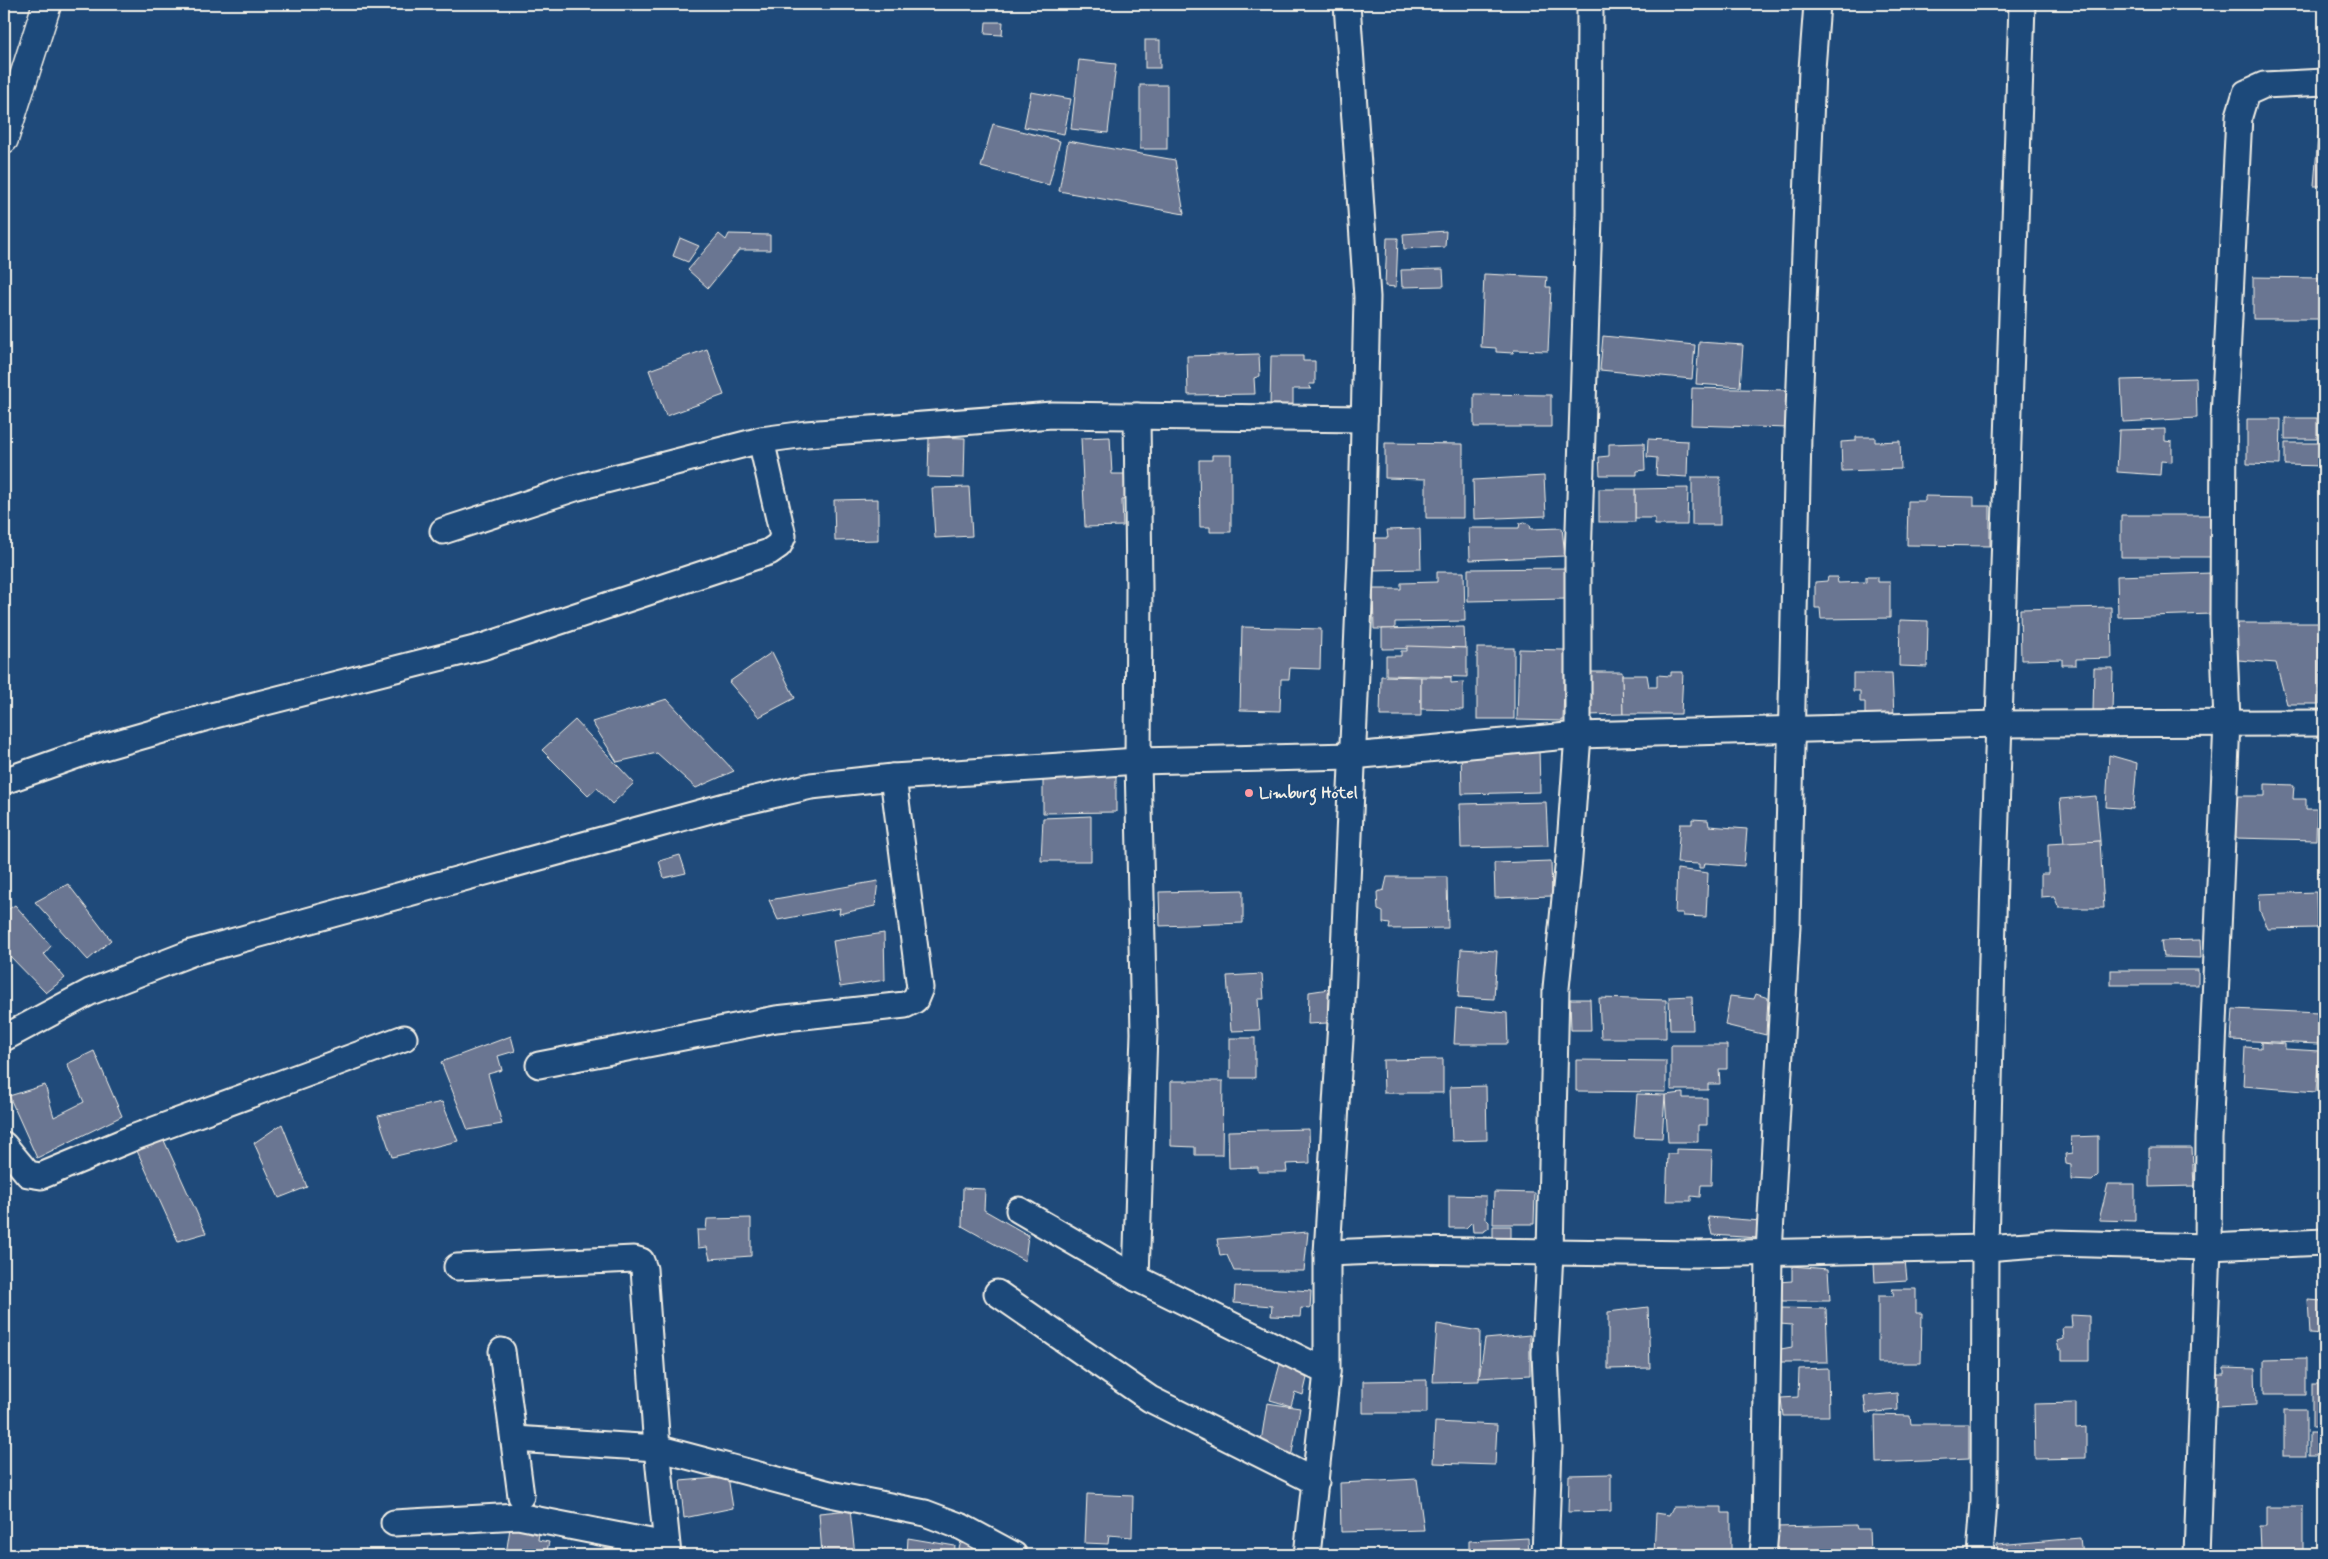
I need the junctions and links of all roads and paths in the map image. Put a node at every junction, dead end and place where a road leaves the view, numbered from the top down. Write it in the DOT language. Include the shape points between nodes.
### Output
graph roads {
  1 [pos="47,4"];
  2 [pos="1347,4"];
  3 [pos="1590,4"];
  4 [pos="1817,4"];
  5 [pos="2022,4"];
  6 [pos="2324,82"];
  7 [pos="4,139"];
  8 [pos="1137,416"];
  9 [pos="1364,419"];
  10 [pos="761,440"];
  11 [pos="443,531"];
  12 [pos="2228,722"];
  13 [pos="2324,723"];
  14 [pos="1998,724"];
  15 [pos="1792,729"];
  16 [pos="1578,735"];
  17 [pos="1352,756"];
  18 [pos="1138,761"];
  19 [pos="893,777"];
  20 [pos="4,781"];
  21 [pos="4,1038"];
  22 [pos="404,1038"];
  23 [pos="539,1065"];
  24 [pos="4,1145"];
  25 [pos="1018,1210"];
  26 [pos="2324,1242"];
  27 [pos="2208,1247"];
  28 [pos="1985,1248"];
  29 [pos="1550,1252"];
  30 [pos="1327,1253"];
  31 [pos="1770,1253"];
  32 [pos="457,1267"];
  33 [pos="1136,1278"];
  34 [pos="997,1294"];
  35 [pos="502,1350"];
  36 [pos="1327,1372"];
  37 [pos="514,1439"];
  38 [pos="657,1448"];
  39 [pos="1316,1482"];
  40 [pos="521,1496"];
  41 [pos="394,1523"];
  42 [pos="667,1550"];
  43 [pos="1014,1555"];
  44 [pos="1307,1555"];
  45 [pos="1545,1555"];
  46 [pos="1763,1555"];
  47 [pos="1980,1555"];
  48 [pos="2197,1555"];
  1 -- 7 [label="main road"];
  2 -- 9 [label="street" via="1367,297"];
  3 -- 16 [label="street" via="1589,217 1578,560"];
  4 -- 15 [label="street" via="1798,437"];
  5 -- 14 [label="street"];
  6 -- 12 [label="street" via="2264,85 2246,93 2239,116 2224,418 2223,619"];
  8 -- 9 [label="street"];
  8 -- 10 [label="street" via="1052,415 842,430"];
  8 -- 18 [label="street"];
  9 -- 17 [label="street"];
  10 -- 11 [label="street" via="575,488"];
  10 -- 20 [label="street" via="783,536 779,545 769,552 482,647 214,715 86,752"];
  12 -- 13 [label="street"];
  12 -- 14 [label="street"];
  12 -- 27 [label="street" via="2209,1139"];
  14 -- 15 [label="street"];
  14 -- 28 [label="street"];
  15 -- 16 [label="street"];
  15 -- 31 [label="street" via="1787,925"];
  16 -- 17 [label="street"];
  16 -- 29 [label="street" via="1570,858 1556,988"];
  17 -- 18 [label="street"];
  17 -- 30 [label="street"];
  18 -- 19 [label="street"];
  18 -- 33 [label="street" via="1144,1033"];
  19 -- 21 [label="street" via="811,786 725,806 191,953 90,992"];
  19 -- 23 [label="street" via="920,988 915,1000 905,1005 776,1019"];
  22 -- 24 [label="street" via="135,1137 41,1176 28,1174"];
  25 -- 33 [label="street"];
  26 -- 27 [label="street"];
  27 -- 28 [label="street" via="2053,1243"];
  27 -- 48 [label="street"];
  28 -- 31 [label="street"];
  28 -- 47 [label="street" via="1984,1502"];
  29 -- 30 [label="street" via="1403,1250"];
  29 -- 31 [label="street"];
  29 -- 45 [label="street" via="1545,1353 1549,1447"];
  30 -- 36 [label="street"];
  31 -- 46 [label="street"];
  32 -- 38 [label="street" via="641,1261"];
  33 -- 36 [label="street"];
  34 -- 39 [label="street" via="1150,1399"];
  35 -- 37 [label="street"];
  36 -- 39 [label="street"];
  37 -- 38 [label="street"];
  37 -- 40 [label="street"];
  38 -- 42 [label="street"];
  38 -- 43 [label="street" via="830,1494 925,1513 962,1527"];
  39 -- 44 [label="street"];
  41 -- 42 [label="street" via="518,1516"];
}
